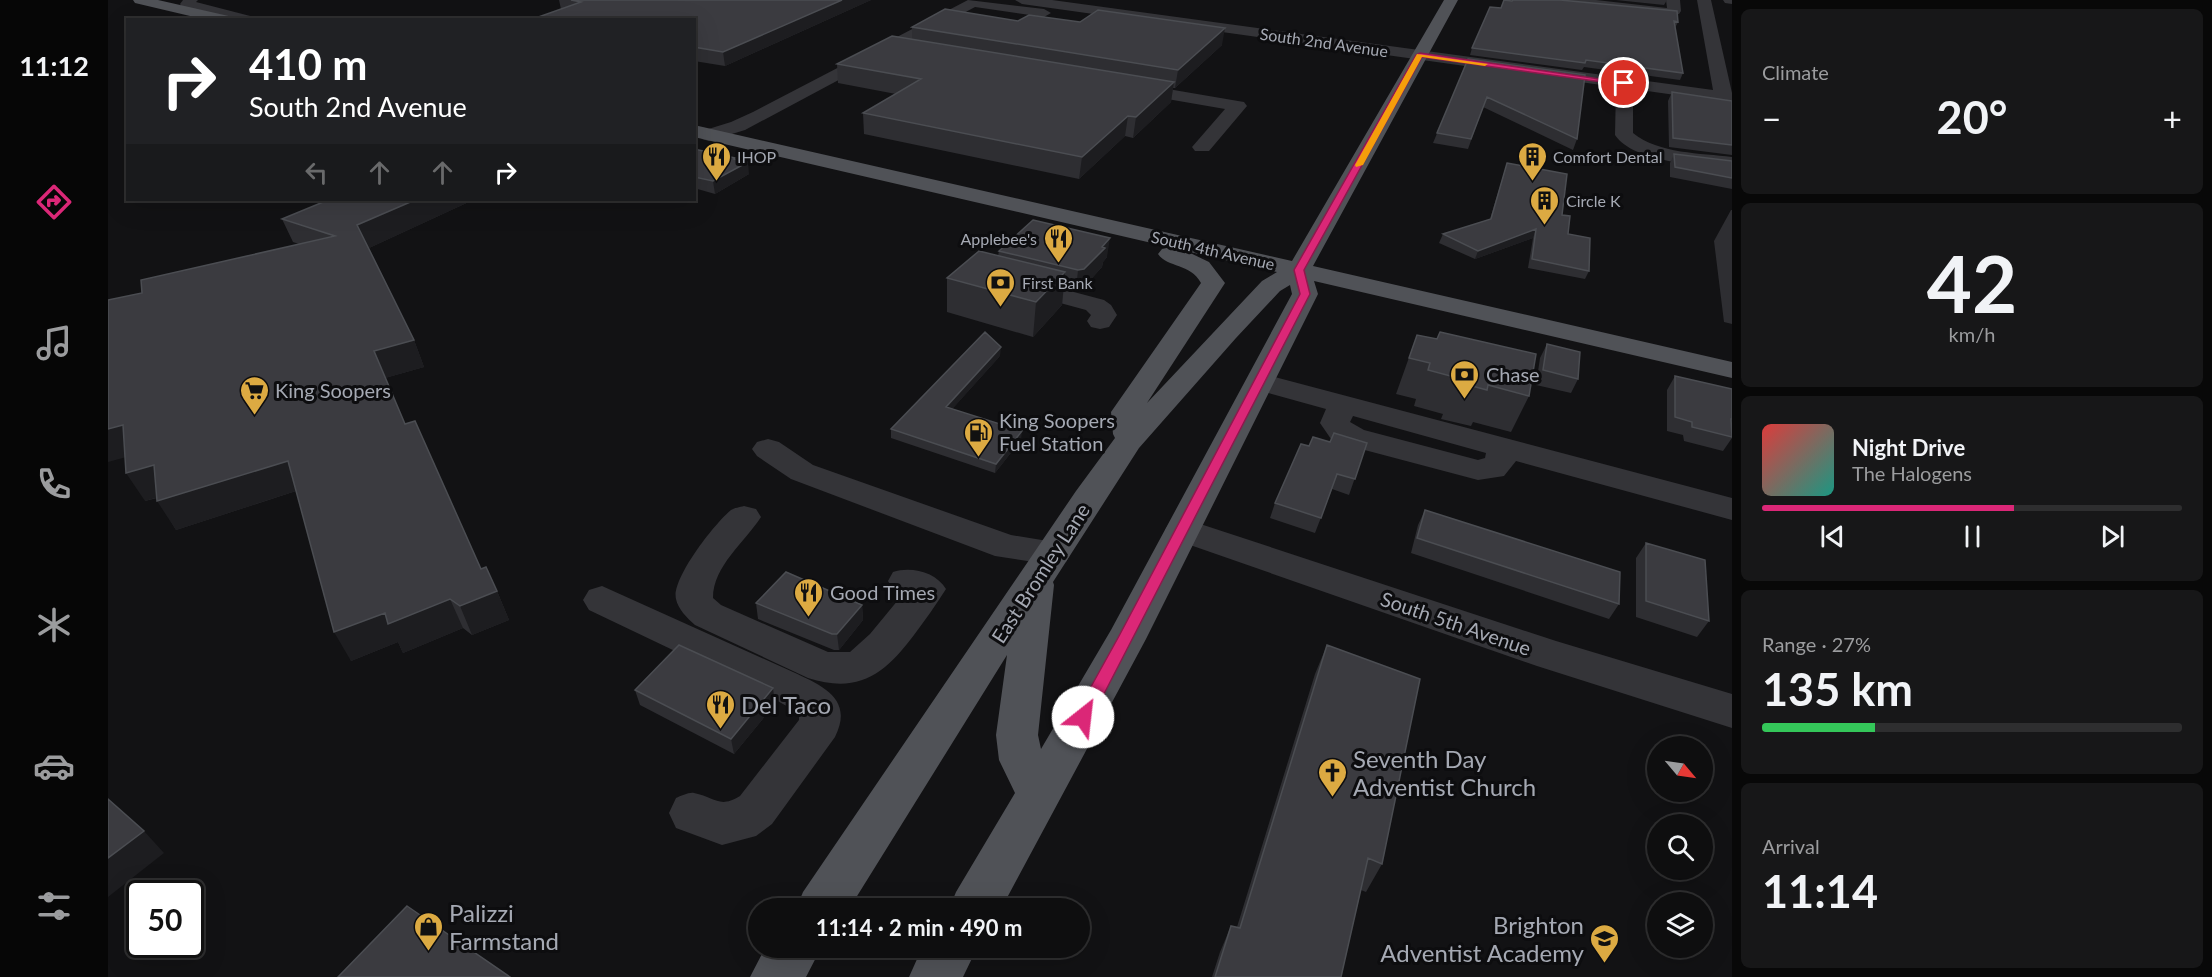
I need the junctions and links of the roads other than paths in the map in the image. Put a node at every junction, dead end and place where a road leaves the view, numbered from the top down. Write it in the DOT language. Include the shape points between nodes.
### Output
graph roads {
  1 [pos="140,0"];
  2 [pos="185,0"];
  3 [pos="191,0"];
  4 [pos="1022,0"];
  5 [pos="1451,0"];
  6 [pos="1559,0"];
  7 [pos="1704,0"];
  8 [pos="164,5"];
  9 [pos="1670,6"];
  10 [pos="219,18"];
  11 [pos="241,18"];
  12 [pos="1712,39"];
  13 [pos="1732,41"];
  14 [pos="1256,43"];
  15 [pos="889,47"];
  16 [pos="912,51"];
  17 [pos="1420,55"];
  18 [pos="1624,83"];
  19 [pos="1110,84"];
  20 [pos="1727,98"];
  21 [pos="702,133"];
  22 [pos="1202,147"];
  23 [pos="1732,164"];
  24 [pos="1083,220"];
  25 [pos="1299,270"];
  26 [pos="998,279"];
  27 [pos="1100,321"];
  28 [pos="1732,370"];
  29 [pos="1260,382"];
  30 [pos="1128,442"];
  31 [pos="1732,509"];
  32 [pos="744,517"];
  33 [pos="1182,530"];
  34 [pos="1045,565"];
  35 [pos="906,581"];
  36 [pos="602,600"];
  37 [pos="1732,711"];
  38 [pos="1039,796"];
  39 [pos="692,813"];
  40 [pos="828,898"];
  41 [pos="980,898"];
  42 [pos="788,958"];
  43 [pos="776,977"];
  1 -- 8 [label="main road"];
  2 -- 8 [label="street"];
  3 -- 11 [label="street" via="187,4"];
  4 -- 17 [label="street, South 2nd Avenue"];
  5 -- 17 [label="main road"];
  6 -- 9 [label="street"];
  7 -- 12 [label="street"];
  8 -- 10 [label="main road"];
  12 -- 13 [label="street"];
  12 -- 20 [label="street"];
  14 -- 15 [label="street" via="973,3"];
  15 -- 16 [label="street"];
  15 -- 21 [label="street" via="749,121"];
  17 -- 18 [label="street, South 2nd Avenue"];
  17 -- 25 [label="main road"];
  18 -- 20 [label="street, South 2nd Avenue"];
  18 -- 23 [label="street" via="1624,132 1630,141 1652,150"];
  19 -- 22 [label="street" via="1238,106"];
  21 -- 24 [label="main road, South 4th Avenue"];
  24 -- 25 [label="main road, South 4th Avenue"];
  24 -- 30 [label="main road" via="1101,235 1193,261 1208,271 1213,283 1126,412"];
  25 -- 28 [label="main road, South 4th Avenue"];
  25 -- 29 [label="main road" via="1305,294"];
  25 -- 30 [label="main road, East Bromley Lane" via="1271,286"];
  26 -- 27 [label="street" via="1086,302 1102,310"];
  29 -- 31 [label="street" via="1343,404 1335,423 1353,437 1478,470 1493,469 1501,460 1503,447"];
  29 -- 33 [label="main road"];
  30 -- 34 [label="main road, East Bromley Lane"];
  32 -- 35 [label="street" via="701,573 694,597 698,607 822,667 856,667 878,651 927,589"];
  33 -- 37 [label="street, South 5th Avenue"];
  33 -- 38 [label="main road"];
  34 -- 34 [label="street" via="1018,530 816,456 768,449 802,472"];
  34 -- 38 [label="main road" via="1017,735 1021,760"];
  34 -- 40 [label="main road, East Bromley Lane"];
  36 -- 39 [label="street" via="798,692 820,710 820,725 756,810 740,821 722,824"];
  38 -- 41 [label="main road"];
  42 -- 43 [label="main road"];
}
